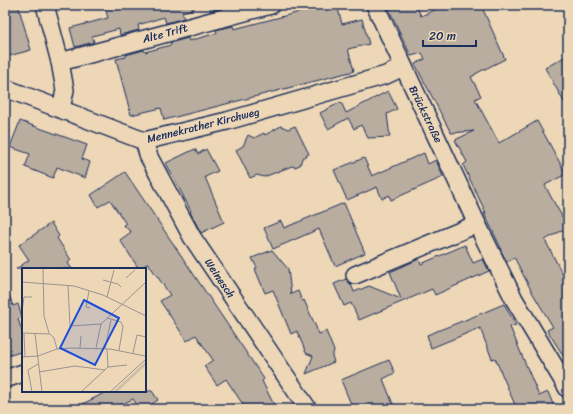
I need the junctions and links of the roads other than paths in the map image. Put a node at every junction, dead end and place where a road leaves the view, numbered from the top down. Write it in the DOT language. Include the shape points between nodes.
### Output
graph roads {
  1 [pos="45,5"];
  2 [pos="271,5"];
  3 [pos="375,5"];
  4 [pos="60,62"];
  5 [pos="403,67"];
  6 [pos="5,88"];
  7 [pos="61,109"];
  8 [pos="144,141"];
  9 [pos="477,224"];
  10 [pos="355,275"];
  11 [pos="22,373"];
  12 [pos="5,379"];
  13 [pos="568,389"];
  14 [pos="308,409"];
  1 -- 4 [label="street"];
  2 -- 4 [label="street, Alte Trift"];
  3 -- 5 [label="street, Brückstraße"];
  4 -- 7 [label="street" via="65,90"];
  5 -- 8 [label="street, Mennekrather Kirchweg" via="386,75 227,122"];
  5 -- 9 [label="street, Brückstraße"];
  6 -- 7 [label="street, Mennekrather Kirchweg"];
  7 -- 8 [label="street, Mennekrather Kirchweg"];
  8 -- 14 [label="street, Weinesch" via="149,158 192,237"];
  9 -- 10 [label="street"];
  9 -- 13 [label="street, Brückstraße" via="514,299"];
  11 -- 12 [label="street"];
}
